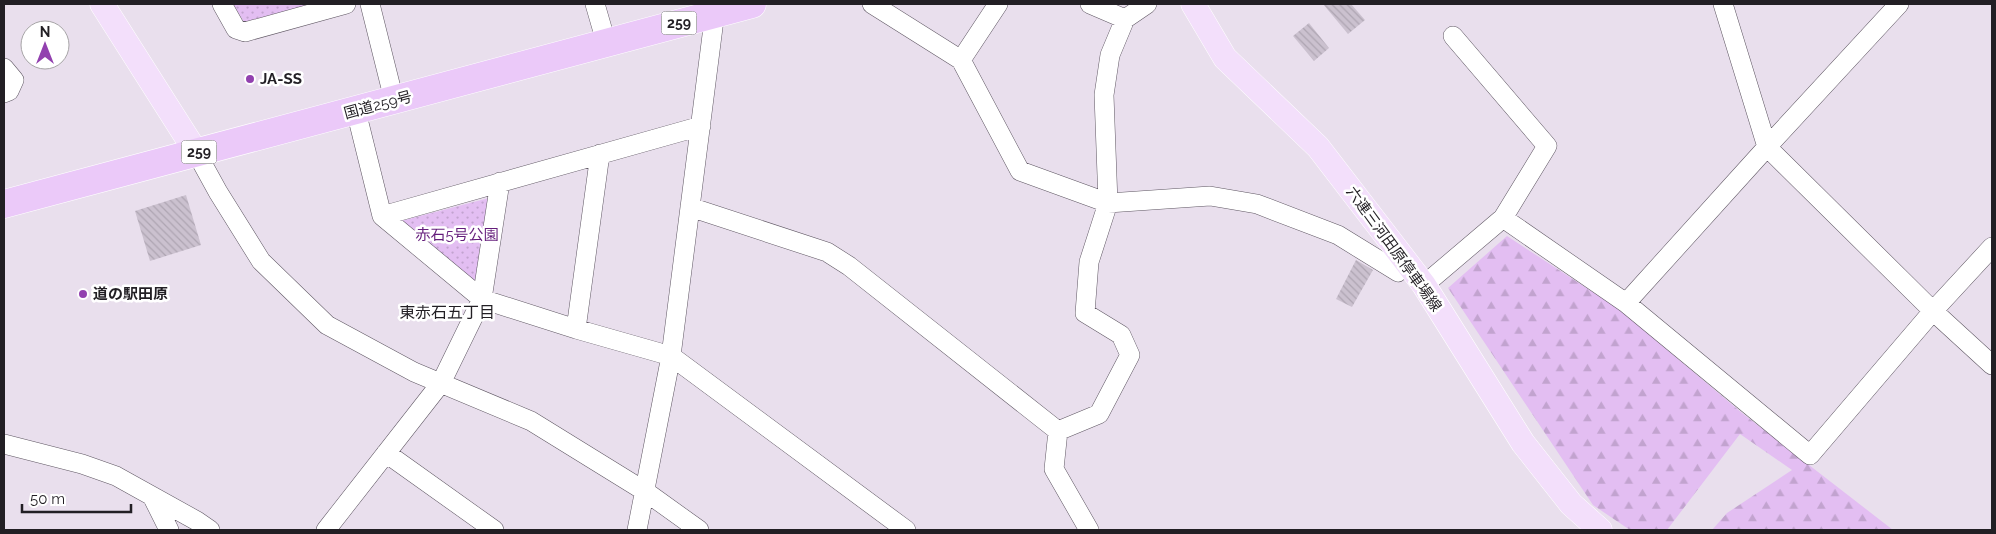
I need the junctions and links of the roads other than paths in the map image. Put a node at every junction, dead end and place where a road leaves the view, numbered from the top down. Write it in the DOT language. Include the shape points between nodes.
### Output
graph roads {
  1 [pos="102,4"];
  2 [pos="222,4"];
  3 [pos="346,4"];
  4 [pos="370,4"];
  5 [pos="595,4"];
  6 [pos="752,4"];
  7 [pos="872,4"];
  8 [pos="998,4"];
  9 [pos="1090,4"];
  10 [pos="1148,4"];
  11 [pos="1193,4"];
  12 [pos="1723,4"];
  13 [pos="1900,4"];
  14 [pos="716,9"];
  15 [pos="1125,19"];
  16 [pos="1453,36"];
  17 [pos="606,42"];
  18 [pos="961,60"];
  19 [pos="4,68"];
  20 [pos="4,93"];
  21 [pos="394,100"];
  22 [pos="356,111"];
  23 [pos="702,126"];
  24 [pos="1767,147"];
  25 [pos="196,152"];
  26 [pos="600,154"];
  27 [pos="500,182"];
  28 [pos="1108,202"];
  29 [pos="4,204"];
  30 [pos="690,207"];
  31 [pos="382,216"];
  32 [pos="1503,218"];
  33 [pos="1992,247"];
  34 [pos="1408,263"];
  35 [pos="1424,285"];
  36 [pos="482,299"];
  37 [pos="1626,303"];
  38 [pos="1933,311"];
  39 [pos="576,329"];
  40 [pos="671,356"];
  41 [pos="1992,364"];
  42 [pos="441,383"];
  43 [pos="1058,431"];
  44 [pos="4,444"];
  45 [pos="386,453"];
  46 [pos="646,492"];
  47 [pos="153,498"];
  48 [pos="169,530"];
  49 [pos="210,530"];
  50 [pos="326,530"];
  51 [pos="494,530"];
  52 [pos="637,530"];
  53 [pos="699,530"];
  54 [pos="906,530"];
  55 [pos="1090,530"];
  56 [pos="1600,530"];
  1 -- 25 [label="main road"];
  2 -- 3 [label="street" via="236,29 245,32"];
  4 -- 21 [label="street"];
  5 -- 17 [label="street"];
  6 -- 14 [label="highway, 国道259号 / 259"];
  7 -- 18 [label="street"];
  8 -- 18 [label="street"];
  9 -- 15 [label="street"];
  10 -- 15 [label="street"];
  11 -- 34 [label="main road, 六連三河田原停車場線" via="1224,58 1318,147"];
  12 -- 24 [label="street"];
  13 -- 24 [label="street"];
  14 -- 17 [label="highway, 国道259号 / 259"];
  14 -- 23 [label="street"];
  15 -- 28 [label="street" via="1110,54 1104,95"];
  16 -- 32 [label="street" via="1547,146"];
  17 -- 21 [label="highway, 国道259号 / 259"];
  18 -- 28 [label="street" via="1020,171"];
  19 -- 20 [label="street" via="14,80 9,91"];
  21 -- 22 [label="highway, 国道259号 / 259"];
  22 -- 25 [label="highway, 国道259号 / 259"];
  22 -- 31 [label="street"];
  23 -- 26 [label="street"];
  23 -- 30 [label="street"];
  24 -- 37 [label="street"];
  24 -- 38 [label="street"];
  25 -- 29 [label="highway, 国道259号 / 259"];
  25 -- 42 [label="street" via="261,260 327,325"];
  26 -- 27 [label="street"];
  26 -- 39 [label="street"];
  27 -- 31 [label="street"];
  27 -- 36 [label="street"];
  28 -- 34 [label="street" via="1210,196 1257,204 1338,234 1398,272"];
  28 -- 43 [label="street" via="1089,262 1085,313 1121,335 1130,355 1099,414"];
  30 -- 40 [label="street"];
  30 -- 43 [label="street" via="827,252 850,266"];
  31 -- 36 [label="street"];
  32 -- 35 [label="street"];
  32 -- 37 [label="street"];
  33 -- 38 [label="street"];
  34 -- 35 [label="main road, 六連三河田原停車場線"];
  35 -- 56 [label="main road, 六連三河田原停車場線" via="1523,443 1570,504"];
  36 -- 39 [label="street"];
  36 -- 42 [label="street"];
  37 -- 38 [label="street" via="1810,455"];
  38 -- 41 [label="street"];
  39 -- 40 [label="street"];
  40 -- 46 [label="street"];
  40 -- 54 [label="street"];
  42 -- 45 [label="street"];
  42 -- 46 [label="street" via="531,421"];
  43 -- 55 [label="street" via="1054,469"];
  44 -- 47 [label="street" via="116,476"];
  45 -- 50 [label="street"];
  45 -- 51 [label="street"];
  46 -- 52 [label="street"];
  46 -- 53 [label="street"];
  47 -- 48 [label="street"];
  47 -- 49 [label="street"];
}
